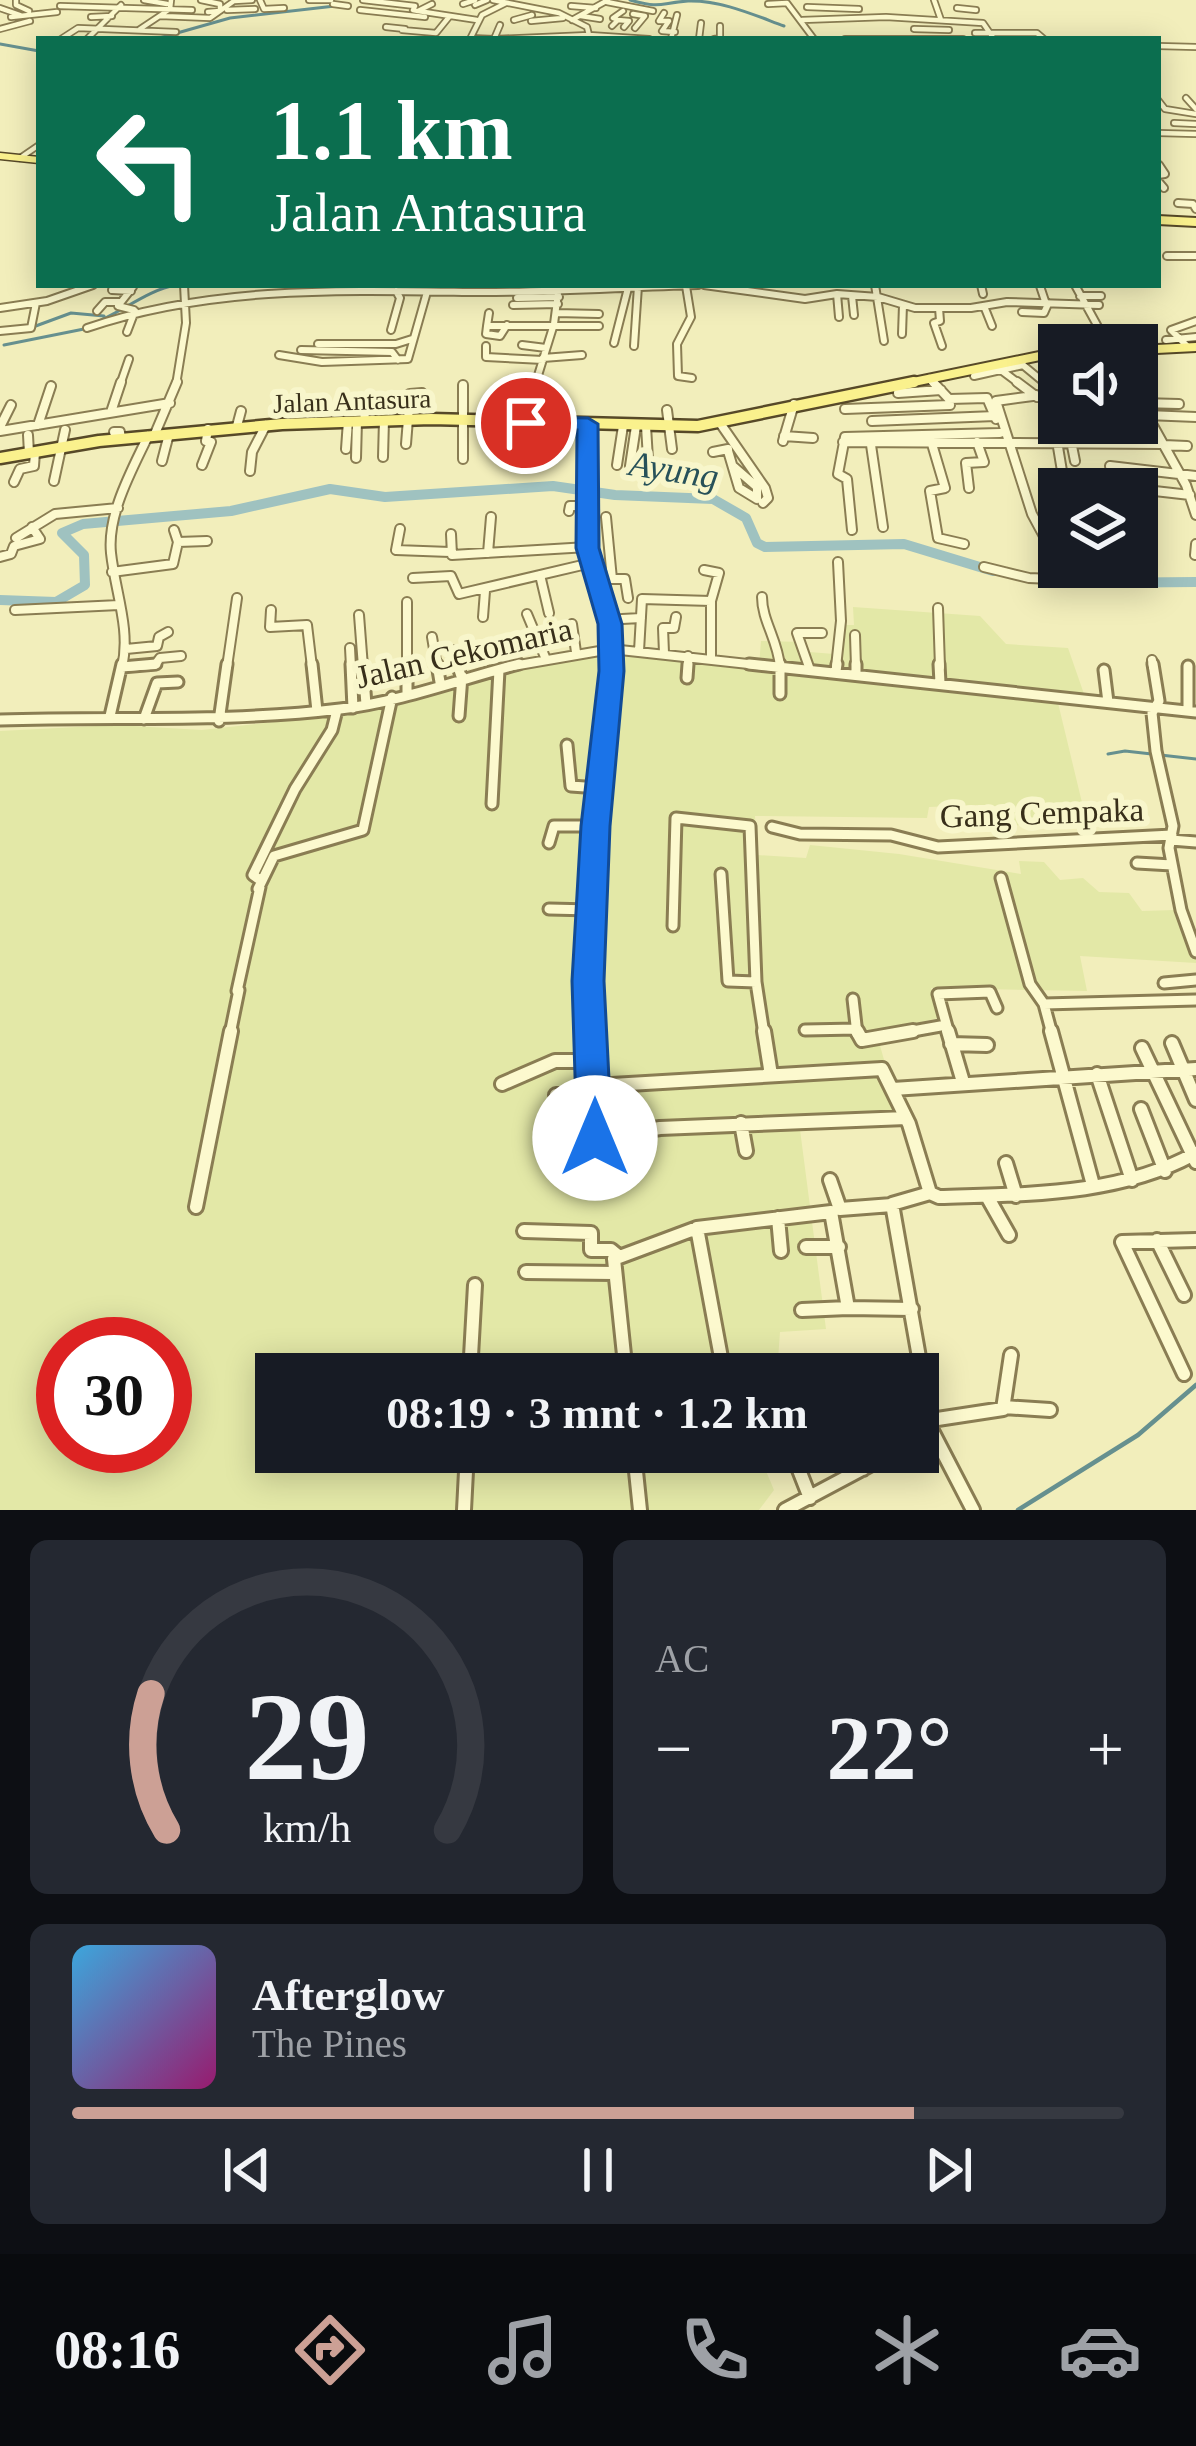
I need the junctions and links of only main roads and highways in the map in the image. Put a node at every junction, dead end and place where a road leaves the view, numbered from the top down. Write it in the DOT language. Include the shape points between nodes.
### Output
graph roads {
  1 [pos="0,156"];
  2 [pos="36,160"];
  3 [pos="1161,220"];
  4 [pos="1196,222"];
  5 [pos="1188,344"];
  6 [pos="1158,348"];
  7 [pos="1038,358"];
  8 [pos="0,458"];
  1 -- 2 [label="main road"];
  3 -- 4 [label="main road"];
  5 -- 6 [label="main road"];
  7 -- 8 [label="main road, Jalan Antasura" via="696,431 410,419 266,424 117,436"];
}
